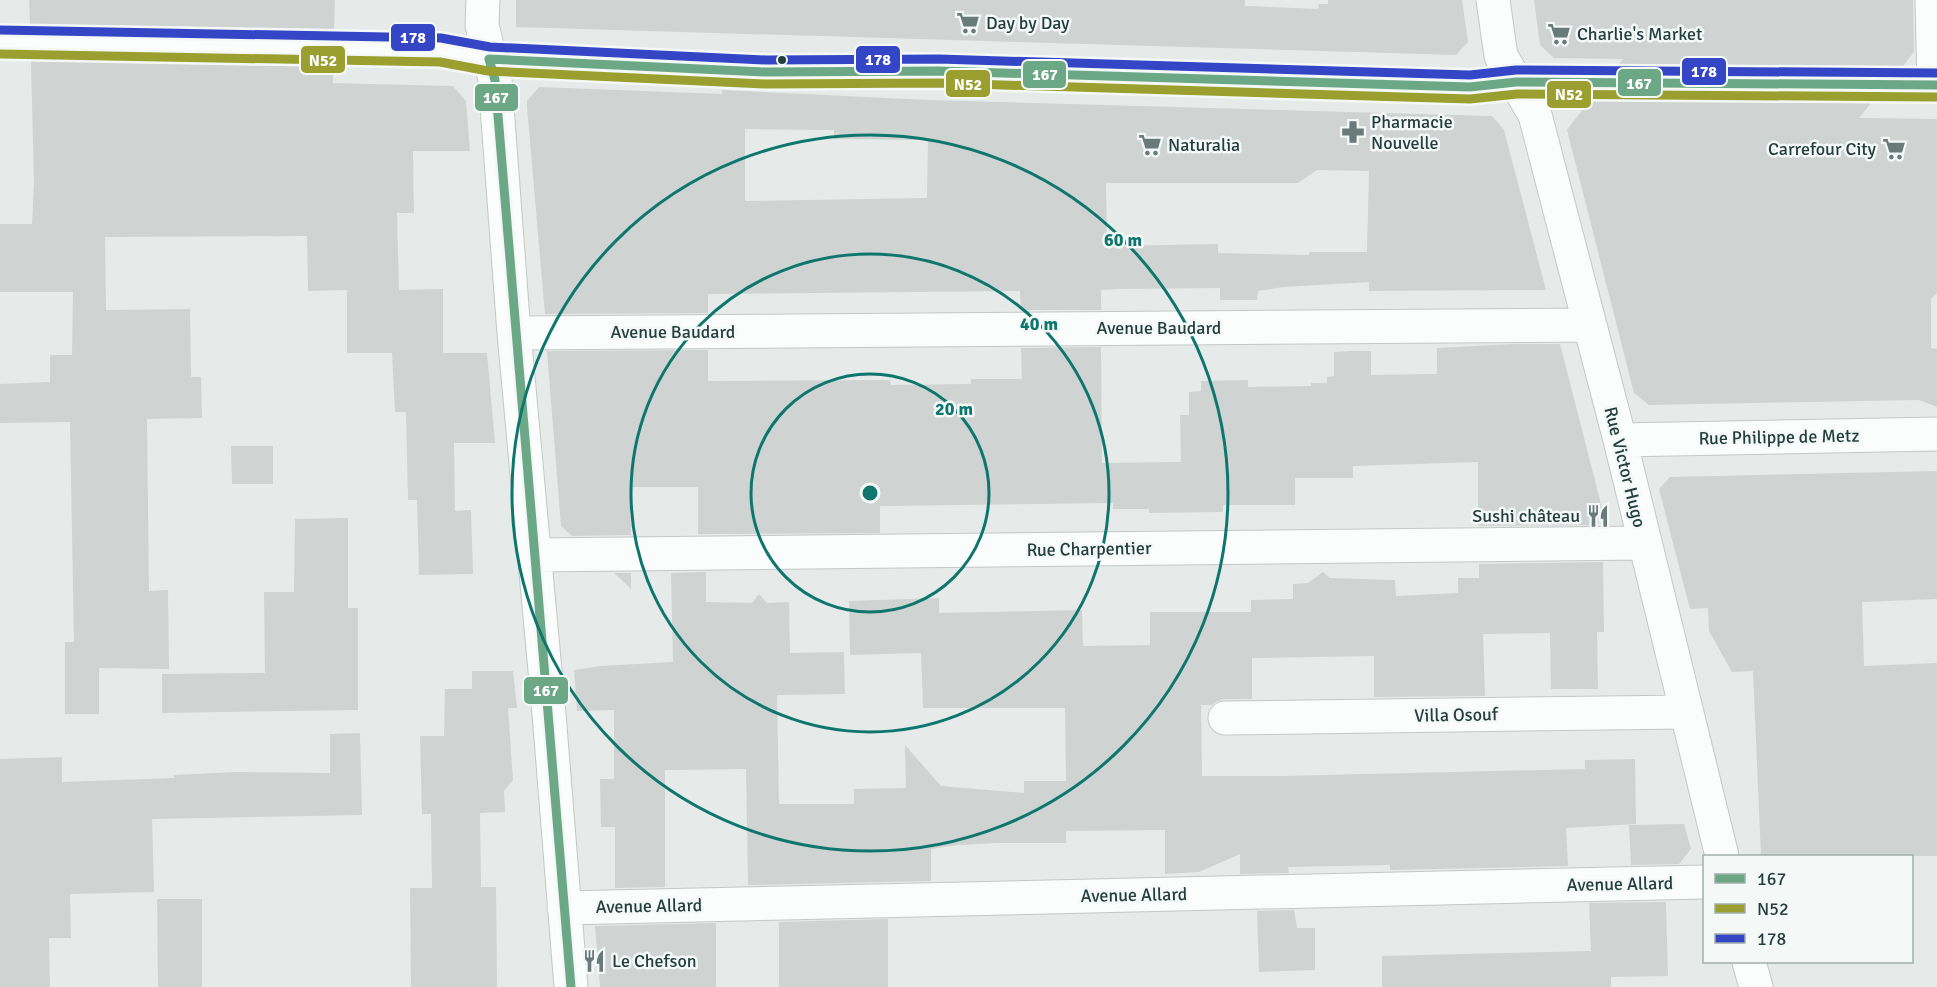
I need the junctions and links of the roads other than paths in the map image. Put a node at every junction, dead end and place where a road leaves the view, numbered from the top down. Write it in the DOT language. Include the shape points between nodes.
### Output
graph roads {
  1 [pos="483,0"];
  2 [pos="1493,0"];
  3 [pos="1932,0"];
  4 [pos="0,42"];
  5 [pos="489,59"];
  6 [pos="1516,82"];
  7 [pos="1935,85"];
  8 [pos="1588,325"];
  9 [pos="514,333"];
  10 [pos="1937,435"];
  11 [pos="1620,440"];
  12 [pos="1644,543"];
  13 [pos="535,555"];
  14 [pos="1686,712"];
  15 [pos="1225,718"];
  16 [pos="1722,855"];
  17 [pos="1703,882"];
  18 [pos="564,908"];
  19 [pos="1749,963"];
  20 [pos="571,987"];
  21 [pos="1756,987"];
  1 -- 5 [label="street" via="482,25"];
  2 -- 6 [label="street, Rue Victor Hugo" via="1501,56"];
  3 -- 7 [label="street"];
  4 -- 5 [label="street" via="441,50"];
  5 -- 6 [label="street" via="766,72 939,71 1470,87"];
  5 -- 9 [label="street" via="495,80"];
  6 -- 7 [label="street"];
  6 -- 8 [label="street, Rue Victor Hugo" via="1534,115"];
  8 -- 9 [label="street, Avenue Baudard"];
  8 -- 11 [label="street, Rue Victor Hugo"];
  9 -- 13 [label="street"];
  10 -- 11 [label="street, Rue Philippe de Metz"];
  11 -- 12 [label="street, Rue Victor Hugo"];
  12 -- 13 [label="street, Rue Charpentier"];
  12 -- 14 [label="street, Rue Victor Hugo"];
  13 -- 18 [label="street"];
  14 -- 15 [label="street, Villa Osouf"];
  14 -- 16 [label="street, Rue Victor Hugo"];
  17 -- 18 [label="street, Avenue Allard"];
  18 -- 20 [label="street"];
  19 -- 21 [label="street"];
}
